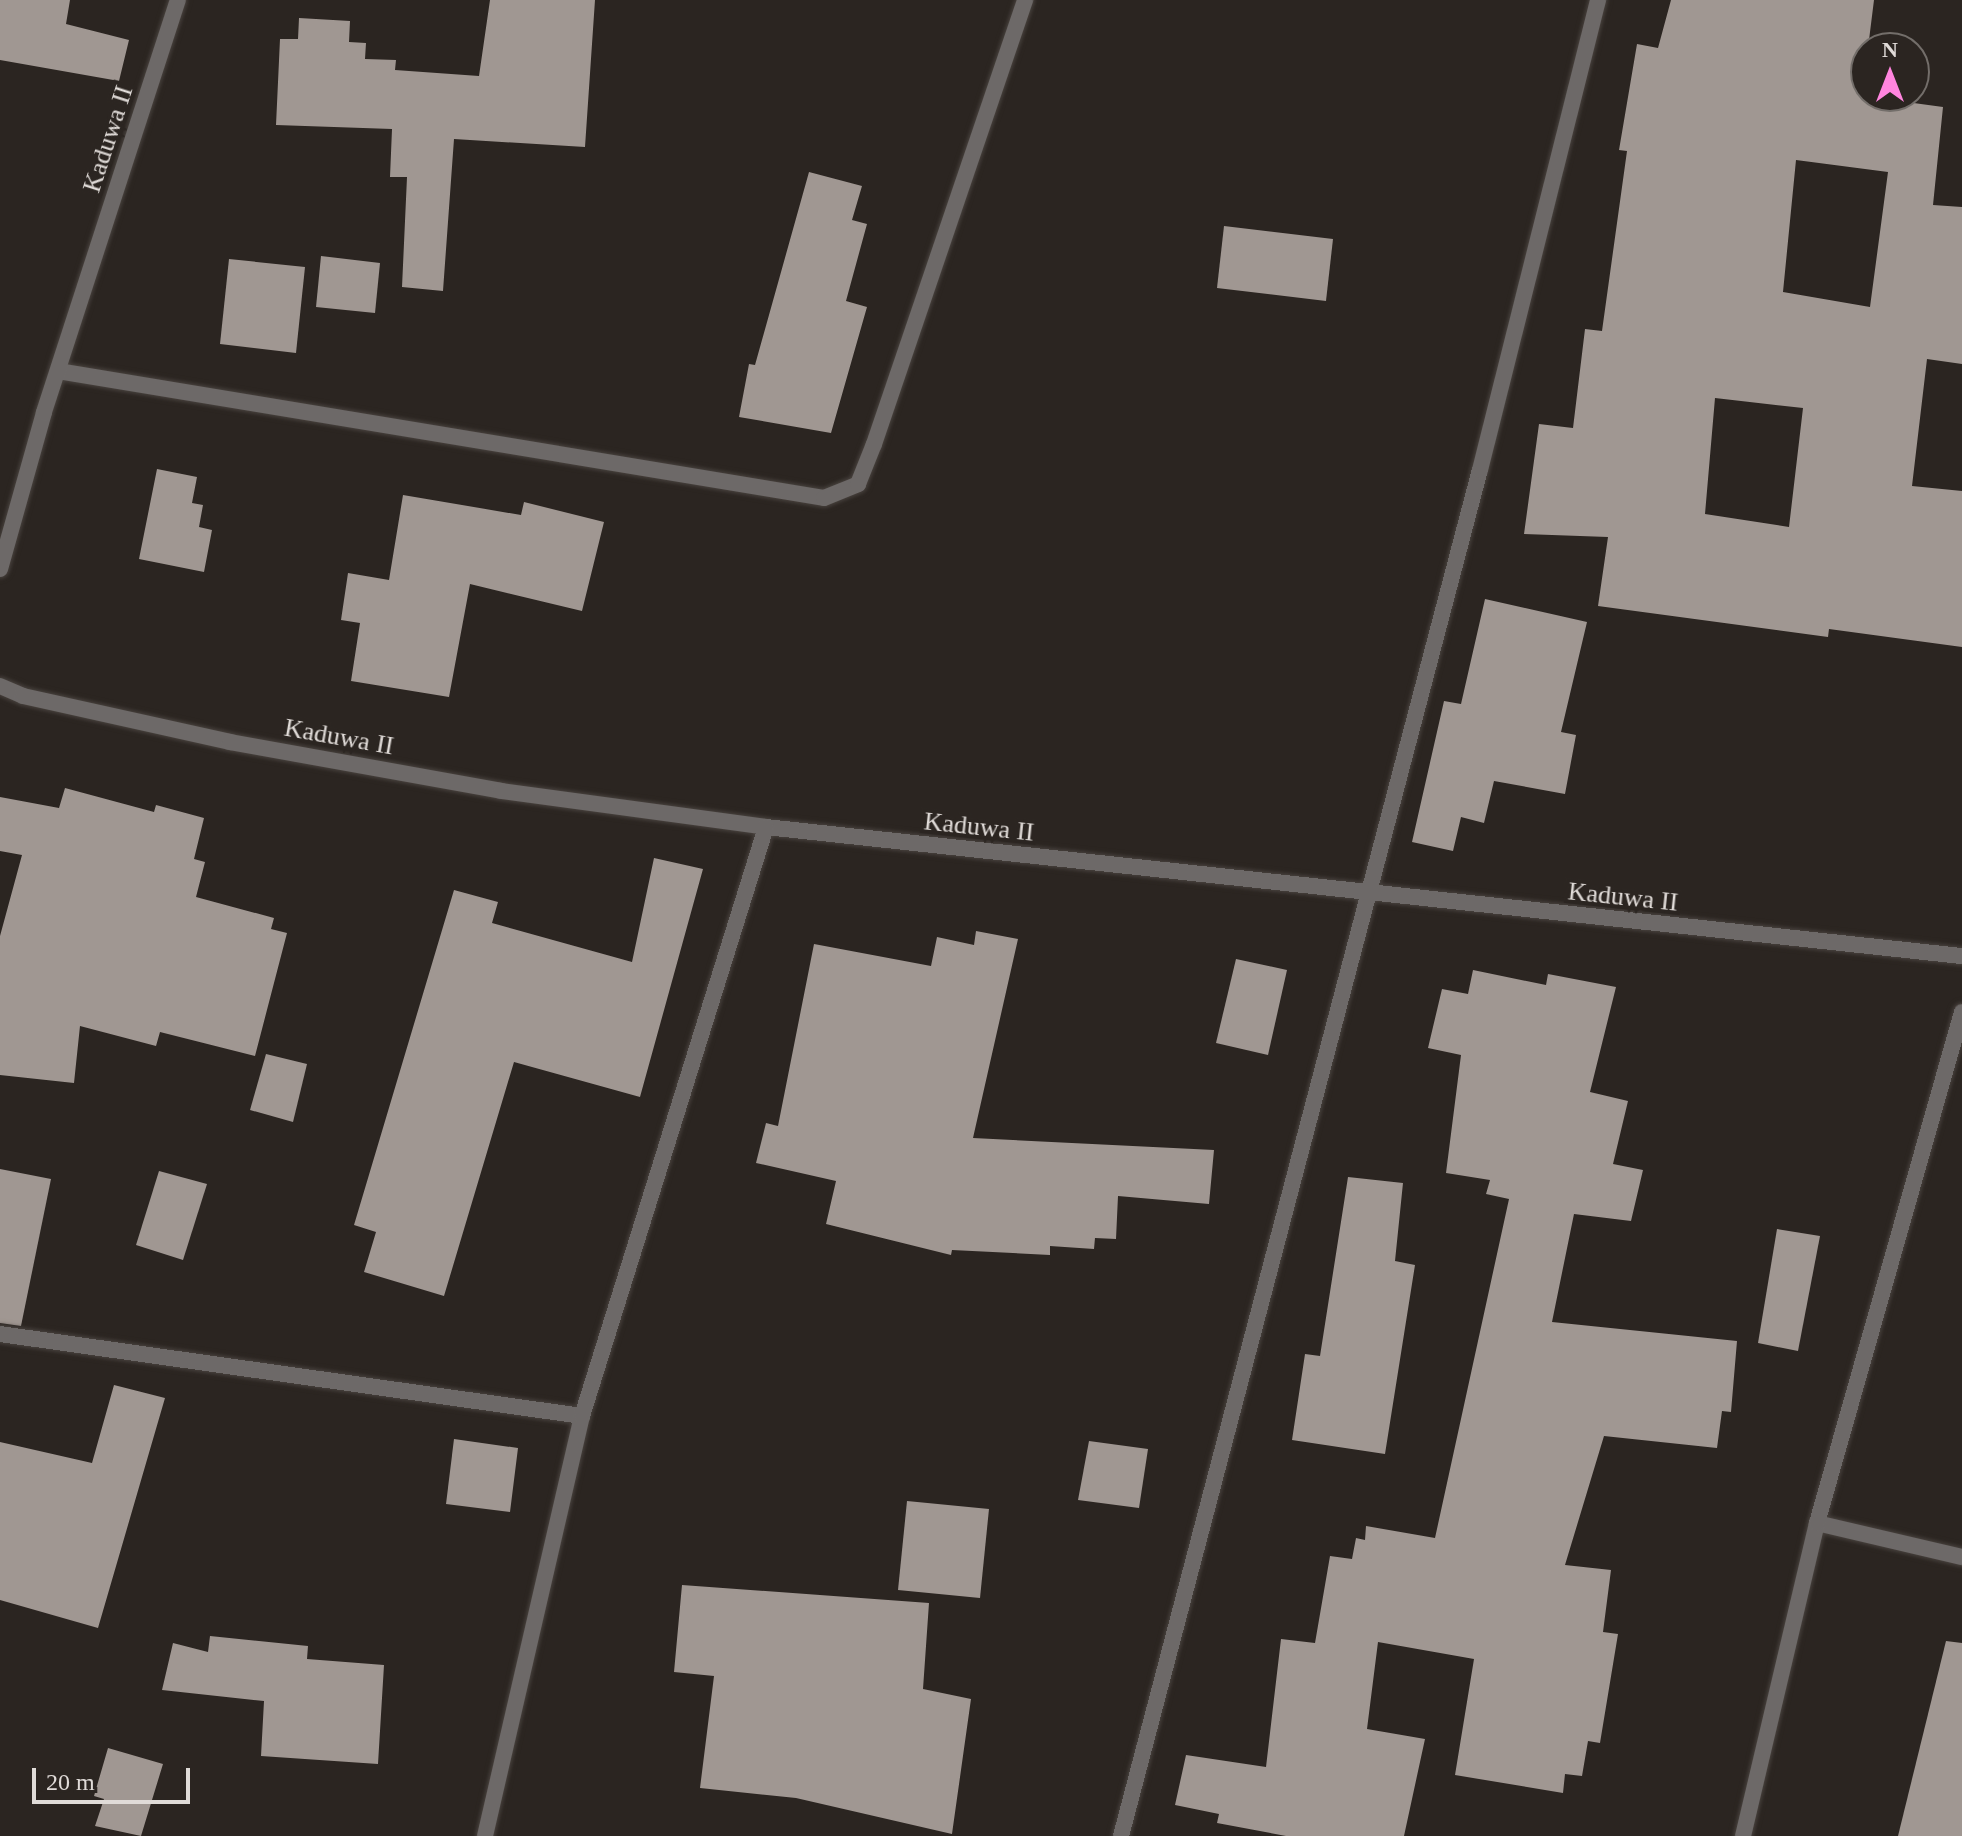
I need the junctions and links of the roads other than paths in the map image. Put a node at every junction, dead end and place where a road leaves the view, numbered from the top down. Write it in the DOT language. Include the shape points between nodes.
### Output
graph roads {
  1 [pos="178,0"];
  2 [pos="1025,0"];
  3 [pos="1598,0"];
  4 [pos="58,371"];
  5 [pos="0,569"];
  6 [pos="0,686"];
  7 [pos="766,827"];
  8 [pos="1369,894"];
  9 [pos="1962,956"];
  10 [pos="1962,1012"];
  11 [pos="0,1334"];
  12 [pos="582,1416"];
  13 [pos="1817,1523"];
  14 [pos="1962,1557"];
  15 [pos="485,1836"];
  16 [pos="1121,1836"];
  17 [pos="1743,1836"];
  1 -- 4 [label="street, Kaduwa II"];
  2 -- 4 [label="street" via="869,457 858,484 824,498"];
  3 -- 8 [label="street"];
  4 -- 5 [label="street, Kaduwa II"];
  6 -- 7 [label="street, Kaduwa II" via="23,696 290,753 501,791"];
  7 -- 8 [label="street, Kaduwa II"];
  7 -- 12 [label="street"];
  8 -- 9 [label="street, Kaduwa II"];
  8 -- 16 [label="street"];
  10 -- 13 [label="street"];
  11 -- 12 [label="street"];
  12 -- 15 [label="street"];
  13 -- 14 [label="street"];
  13 -- 17 [label="street"];
}
